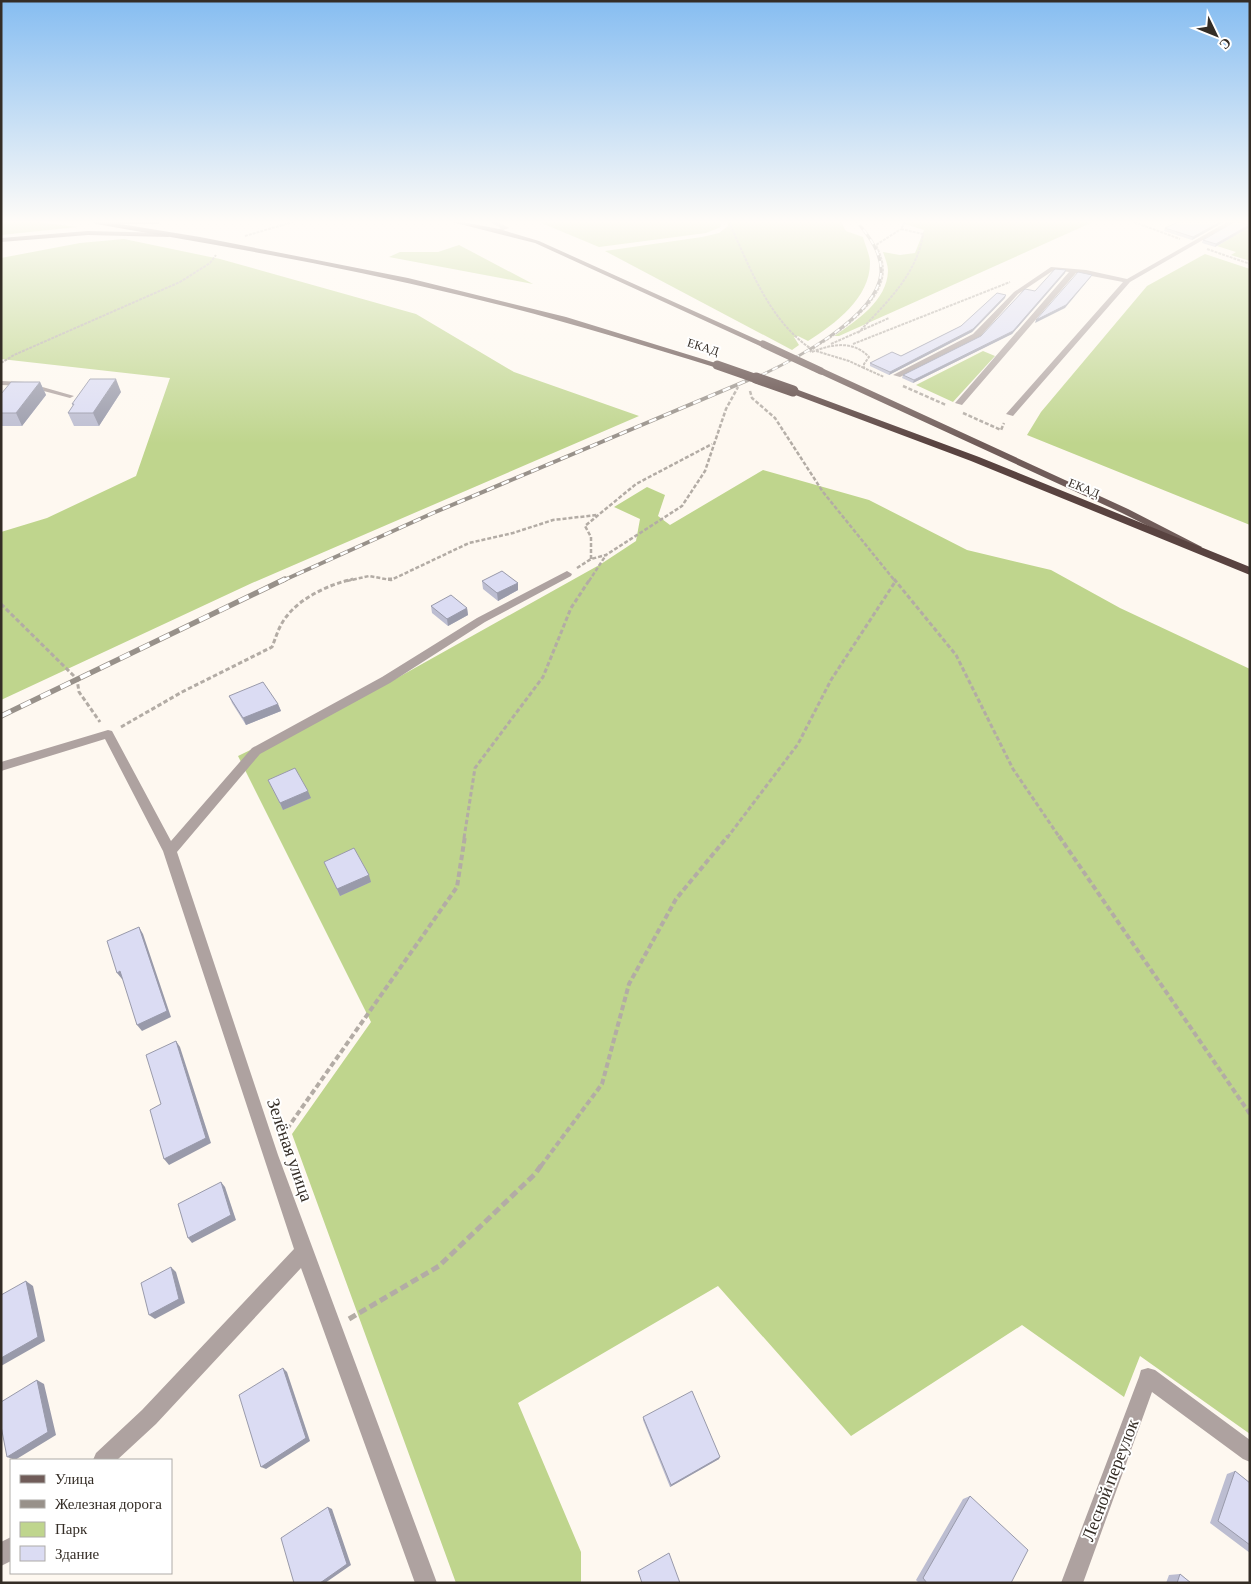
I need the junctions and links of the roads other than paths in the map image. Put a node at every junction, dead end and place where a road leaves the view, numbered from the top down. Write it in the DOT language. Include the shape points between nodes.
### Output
graph roads {
  1 [pos="471,296"];
  2 [pos="656,296"];
  3 [pos="1013,296"];
  4 [pos="1052,296"];
  5 [pos="1115,296"];
  6 [pos="897,375"];
  7 [pos="1,383"];
  8 [pos="70,396"];
  9 [pos="960,403"];
  10 [pos="1010,414"];
  11 [pos="1224,560"];
  12 [pos="1250,572"];
  13 [pos="567,574"];
  14 [pos="1,767"];
  15 [pos="170,851"];
  16 [pos="304,1252"];
  17 [pos="1250,1452"];
  18 [pos="105,1459"];
  19 [pos="426,1583"];
  20 [pos="1072,1583"];
  1 -- 11 [label="highway, ЕКАД, bridge" via="717,365 793,391 975,459"];
  2 -- 11 [label="main road, bridge" via="1125,511"];
  3 -- 6 [label="street" via="976,336"];
  4 -- 9 [label="street"];
  5 -- 10 [label="street"];
  7 -- 8 [label="street" via="25,384"];
  11 -- 12 [label="highway, ЕКАД"];
  13 -- 15 [label="street" via="481,620 386,680 256,751"];
  14 -- 15 [label="street, Зелёная улица" via="108,734"];
  15 -- 16 [label="street, Зелёная улица"];
  16 -- 18 [label="street" via="149,1417"];
  16 -- 19 [label="street, Зелёная улица"];
  17 -- 20 [label="street, Лесной переулок" via="1148,1377"];
}
